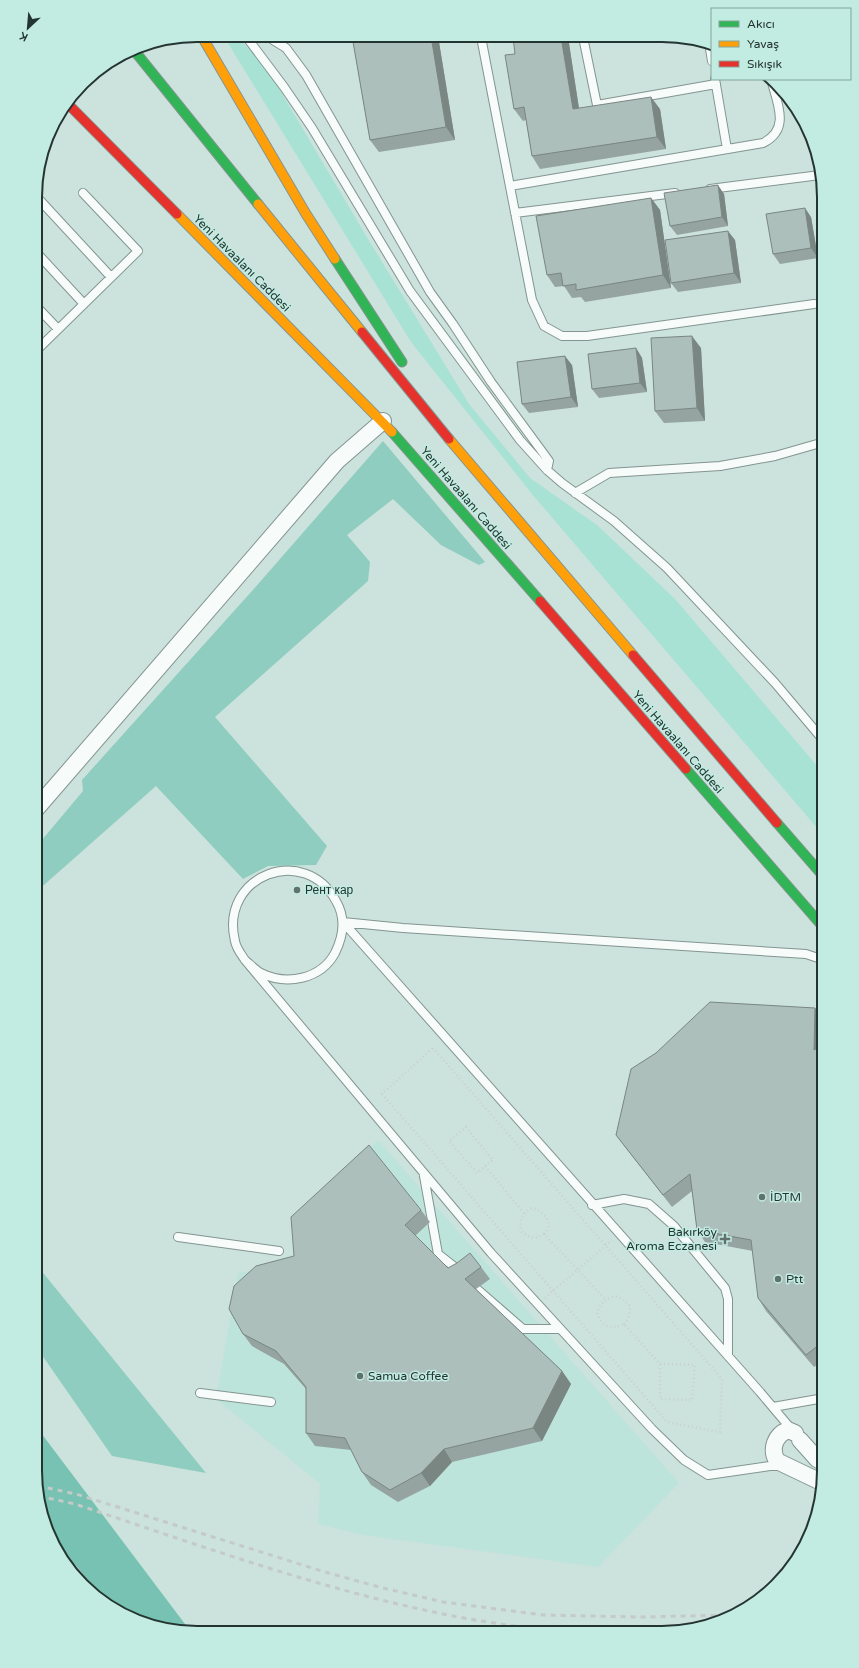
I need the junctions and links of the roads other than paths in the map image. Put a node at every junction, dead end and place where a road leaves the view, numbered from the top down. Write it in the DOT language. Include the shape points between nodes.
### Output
graph roads {
  1 [pos="205,42"];
  2 [pos="250,42"];
  3 [pos="276,42"];
  4 [pos="482,42"];
  5 [pos="584,42"];
  6 [pos="137,54"];
  7 [pos="716,82"];
  8 [pos="773,88"];
  9 [pos="71,107"];
  10 [pos="85,134"];
  11 [pos="727,149"];
  12 [pos="121,158"];
  13 [pos="816,176"];
  14 [pos="510,186"];
  15 [pos="703,189"];
  16 [pos="687,191"];
  17 [pos="83,193"];
  18 [pos="42,203"];
  19 [pos="515,213"];
  20 [pos="42,258"];
  21 [pos="111,278"];
  22 [pos="84,304"];
  23 [pos="814,304"];
  24 [pos="42,312"];
  25 [pos="58,329"];
  26 [pos="42,345"];
  27 [pos="409,373"];
  28 [pos="418,386"];
  29 [pos="383,421"];
  30 [pos="817,444"];
  31 [pos="454,446"];
  32 [pos="547,470"];
  33 [pos="575,492"];
  34 [pos="817,733"];
  35 [pos="42,802"];
  36 [pos="817,869"];
  37 [pos="817,920"];
  38 [pos="343,922"];
  39 [pos="817,958"];
  40 [pos="245,960"];
  41 [pos="424,1175"];
  42 [pos="592,1205"];
  43 [pos="178,1237"];
  44 [pos="279,1251"];
  45 [pos="466,1276"];
  46 [pos="477,1289"];
  47 [pos="559,1329"];
  48 [pos="728,1356"];
  49 [pos="200,1393"];
  50 [pos="817,1399"];
  51 [pos="271,1402"];
  52 [pos="773,1408"];
  53 [pos="797,1437"];
  54 [pos="817,1459"];
  55 [pos="788,1466"];
  56 [pos="817,1480"];
  1 -- 27 [label="main road" via="306,214"];
  2 -- 32 [label="lane" via="312,128 410,291 520,440"];
  3 -- 32 [label="lane" via="286,48 306,75 430,292 549,461"];
  4 -- 14 [label="lane"];
  5 -- 7 [label="lane" via="597,105"];
  6 -- 31 [label="main road, Yeni Havaalanı Caddesi"];
  7 -- 11 [label="lane"];
  8 -- 11 [label="lane" via="781,122 776,133 763,143"];
  9 -- 12 [label="main road, Yeni Havaalanı Caddesi"];
  10 -- 12 [label="main road"];
  11 -- 14 [label="lane"];
  12 -- 29 [label="main road, Yeni Havaalanı Caddesi"];
  13 -- 15 [label="lane"];
  14 -- 19 [label="lane"];
  16 -- 19 [label="lane"];
  17 -- 21 [label="lane" via="138,251"];
  18 -- 21 [label="lane"];
  19 -- 23 [label="lane" via="532,300 544,326 562,336 587,336"];
  20 -- 22 [label="lane"];
  21 -- 22 [label="lane"];
  22 -- 25 [label="lane"];
  24 -- 25 [label="lane"];
  25 -- 26 [label="lane"];
  28 -- 31 [label="main road"];
  29 -- 35 [label="street" via="337,461"];
  29 -- 37 [label="main road, Yeni Havaalanı Caddesi"];
  30 -- 33 [label="lane" via="775,456 720,466 609,473"];
  31 -- 36 [label="main road, Yeni Havaalanı Caddesi"];
  32 -- 33 [label="lane"];
  33 -- 34 [label="lane" via="614,520 667,568 775,683"];
  38 -- 39 [label="lane" via="806,954"];
  38 -- 40 [label="lane" via="340,942 331,959 310,975 298,979 278,980 260,973"];
  38 -- 40 [label="lane" via="339,906 331,892 317,878 299,871 280,871 261,877 246,889 236,905 232,924 235,943"];
  38 -- 42 [label="lane"];
  40 -- 41 [label="lane"];
  41 -- 45 [label="lane" via="438,1254"];
  41 -- 47 [label="lane"];
  42 -- 48 [label="lane"];
  42 -- 48 [label="lane" via="624,1198 649,1204 674,1226 725,1288 728,1299"];
  43 -- 44 [label="lane"];
  46 -- 47 [label="lane" via="523,1329"];
  47 -- 55 [label="lane" via="652,1430 684,1460 708,1475 770,1466"];
  48 -- 52 [label="lane"];
  49 -- 51 [label="lane"];
  50 -- 52 [label="lane"];
  52 -- 53 [label="lane"];
  53 -- 54 [label="street"];
  53 -- 55 [label="street" via="788,1430 782,1432 774,1445 773,1454 777,1461"];
  55 -- 56 [label="street"];
}
